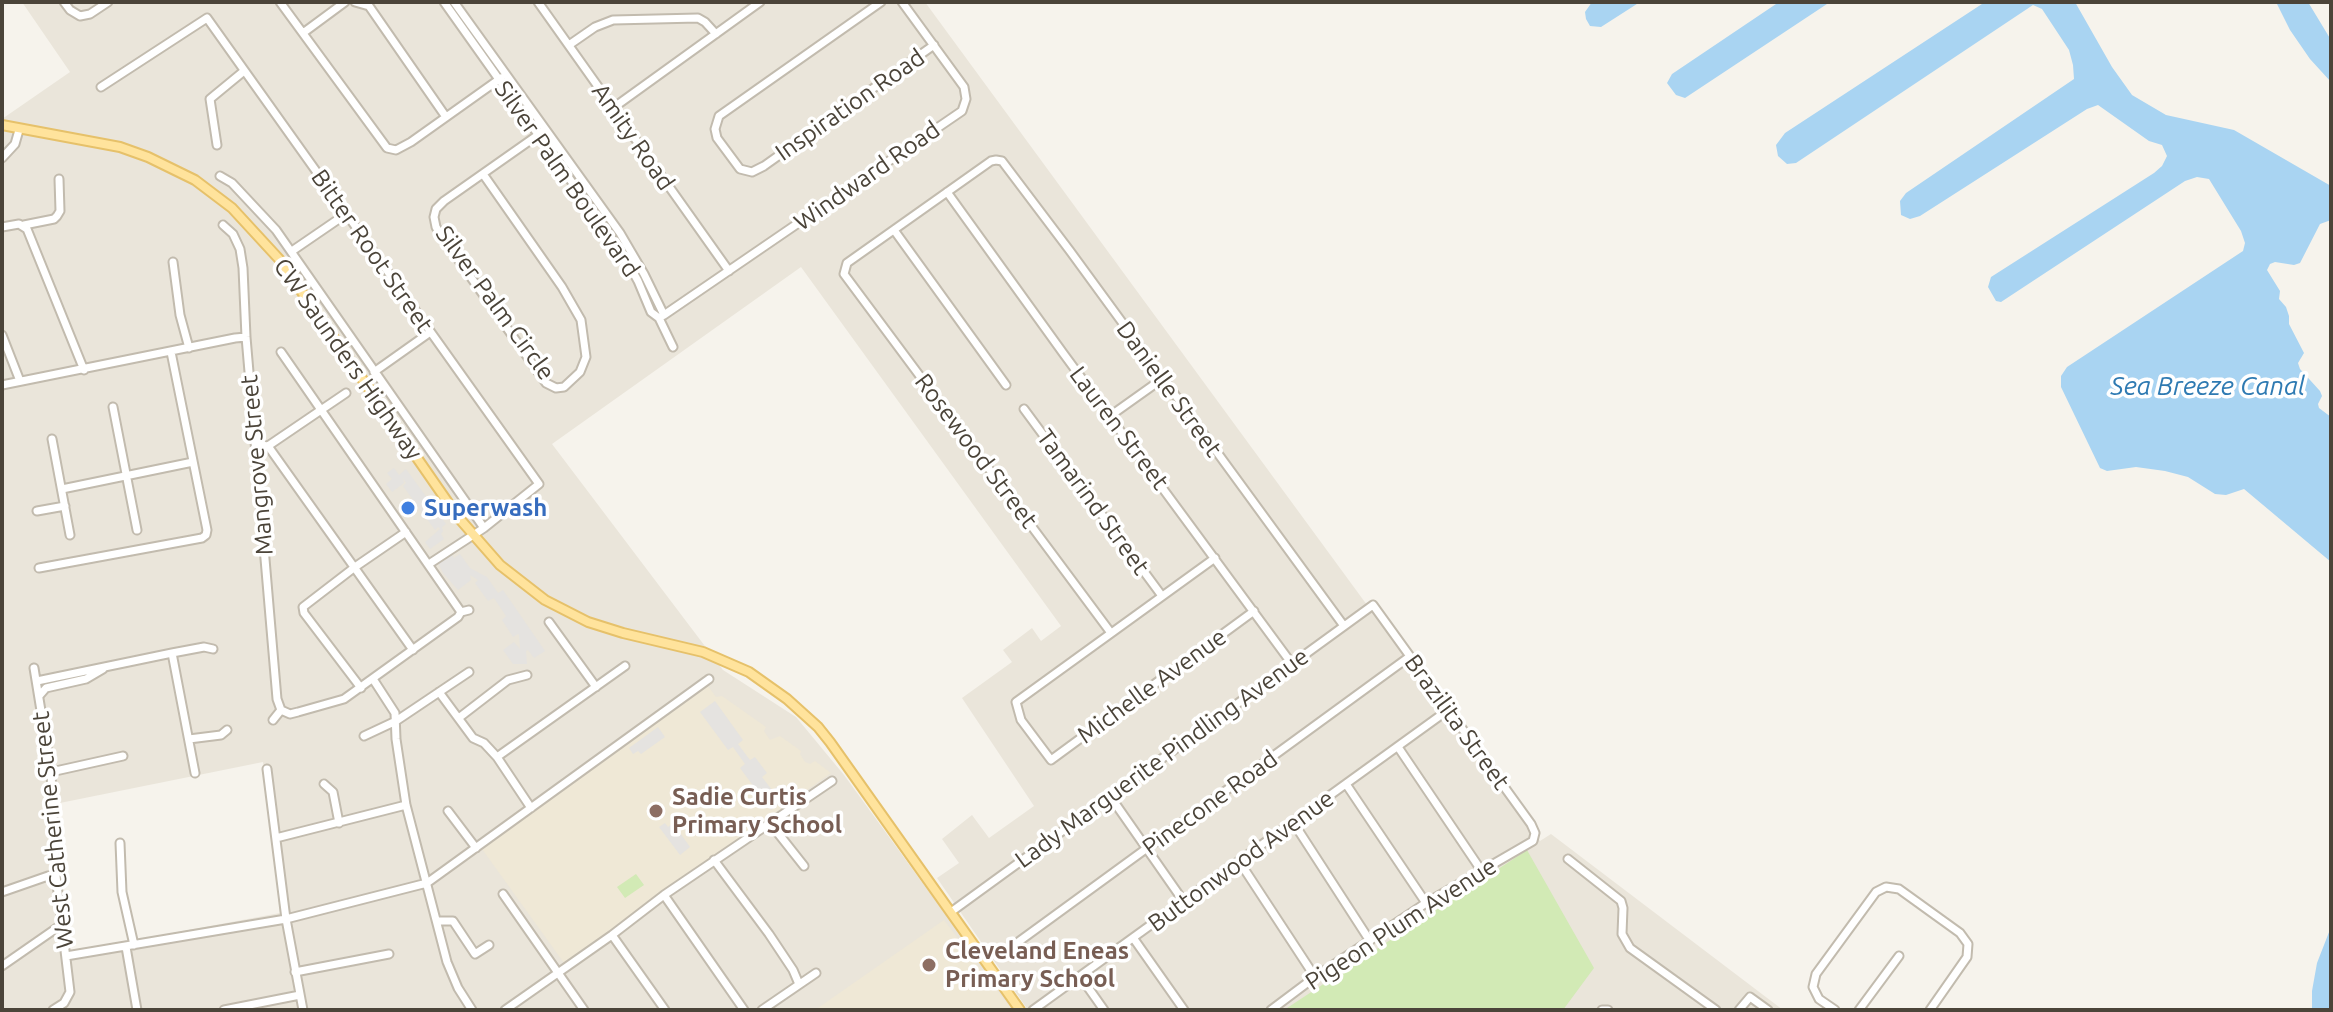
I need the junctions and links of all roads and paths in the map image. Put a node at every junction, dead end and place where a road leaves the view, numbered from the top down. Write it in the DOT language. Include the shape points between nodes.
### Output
graph roads {
  1 [pos="64,2"];
  2 [pos="108,2"];
  3 [pos="280,2"];
  4 [pos="345,2"];
  5 [pos="355,2"];
  6 [pos="444,2"];
  7 [pos="454,2"];
  8 [pos="538,2"];
  9 [pos="760,2"];
  10 [pos="881,2"];
  11 [pos="902,2"];
  12 [pos="303,33"];
  13 [pos="716,34"];
  14 [pos="569,45"];
  15 [pos="934,45"];
  16 [pos="244,71"];
  17 [pos="502,77"];
  18 [pos="101,87"];
  19 [pos="613,108"];
  20 [pos="446,117"];
  21 [pos="2,125"];
  22 [pos="19,130"];
  23 [pos="542,132"];
  24 [pos="217,145"];
  25 [pos="2,158"];
  26 [pos="483,174"];
  27 [pos="220,176"];
  28 [pos="59,179"];
  29 [pos="947,192"];
  30 [pos="346,214"];
  31 [pos="24,225"];
  32 [pos="223,225"];
  33 [pos="2,227"];
  34 [pos="894,230"];
  35 [pos="292,251"];
  36 [pos="298,260"];
  37 [pos="173,262"];
  38 [pos="286,269"];
  39 [pos="729,271"];
  40 [pos="661,317"];
  41 [pos="429,333"];
  42 [pos="2,335"];
  43 [pos="246,337"];
  44 [pos="673,347"];
  45 [pos="189,348"];
  46 [pos="171,352"];
  47 [pos="281,352"];
  48 [pos="84,370"];
  49 [pos="374,372"];
  50 [pos="1162,379"];
  51 [pos="20,381"];
  52 [pos="2,385"];
  53 [pos="1006,385"];
  54 [pos="346,393"];
  55 [pos="390,394"];
  56 [pos="378,403"];
  57 [pos="113,407"];
  58 [pos="322,409"];
  59 [pos="1024,409"];
  60 [pos="1110,416"];
  61 [pos="406,417"];
  62 [pos="394,426"];
  63 [pos="52,439"];
  64 [pos="255,440"];
  65 [pos="268,446"];
  66 [pos="429,451"];
  67 [pos="418,460"];
  68 [pos="193,462"];
  69 [pos="127,476"];
  70 [pos="62,489"];
  71 [pos="65,506"];
  72 [pos="37,511"];
  73 [pos="484,528"];
  74 [pos="137,530"];
  75 [pos="406,532"];
  76 [pos="70,535"];
  77 [pos="472,535"];
  78 [pos="1215,558"];
  79 [pos="429,564"];
  80 [pos="355,567"];
  81 [pos="39,568"];
  82 [pos="1162,596"];
  83 [pos="1373,605"];
  84 [pos="1254,611"];
  85 [pos="549,622"];
  86 [pos="1344,626"];
  87 [pos="1111,633"];
  88 [pos="213,649"];
  89 [pos="413,650"];
  90 [pos="172,653"];
  91 [pos="1409,657"];
  92 [pos="1292,664"];
  93 [pos="625,666"];
  94 [pos="34,668"];
  95 [pos="104,668"];
  96 [pos="469,672"];
  97 [pos="527,675"];
  98 [pos="373,679"];
  99 [pos="709,679"];
  100 [pos="37,681"];
  101 [pos="596,687"];
  102 [pos="361,688"];
  103 [pos="439,692"];
  104 [pos="39,698"];
  105 [pos="281,710"];
  106 [pos="1448,710"];
  107 [pos="460,717"];
  108 [pos="273,720"];
  109 [pos="396,721"];
  110 [pos="227,730"];
  111 [pos="364,736"];
  112 [pos="189,739"];
  113 [pos="1398,747"];
  114 [pos="123,756"];
  115 [pos="497,757"];
  116 [pos="267,769"];
  117 [pos="51,772"];
  118 [pos="195,773"];
  119 [pos="832,781"];
  120 [pos="324,784"];
  121 [pos="1346,784"];
  122 [pos="1110,796"];
  123 [pos="406,805"];
  124 [pos="531,808"];
  125 [pos="448,811"];
  126 [pos="1293,822"];
  127 [pos="339,823"];
  128 [pos="770,823"];
  129 [pos="276,838"];
  130 [pos="1533,841"];
  131 [pos="120,843"];
  132 [pos="476,848"];
  133 [pos="1147,848"];
  134 [pos="1568,859"];
  135 [pos="714,860"];
  136 [pos="1239,861"];
  137 [pos="804,866"];
  138 [pos="1481,870"];
  139 [pos="56,876"];
  140 [pos="427,883"];
  141 [pos="2,892"];
  142 [pos="503,894"];
  143 [pos="664,895"];
  144 [pos="1184,902"];
  145 [pos="1426,903"];
  146 [pos="951,912"];
  147 [pos="286,919"];
  148 [pos="437,921"];
  149 [pos="61,925"];
  150 [pos="612,935"];
  151 [pos="1134,939"];
  152 [pos="1370,941"];
  153 [pos="489,945"];
  154 [pos="130,946"];
  155 [pos="1010,948"];
  156 [pos="389,954"];
  157 [pos="66,956"];
  158 [pos="1899,956"];
  159 [pos="2,966"];
  160 [pos="295,972"];
  161 [pos="558,973"];
  162 [pos="816,973"];
  163 [pos="1080,976"];
  164 [pos="1315,977"];
  165 [pos="799,984"];
  166 [pos="300,995"];
  167 [pos="236,1009"];
  168 [pos="53,1010"];
  169 [pos="137,1010"];
  170 [pos="224,1010"];
  171 [pos="303,1010"];
  172 [pos="472,1010"];
  173 [pos="505,1010"];
  174 [pos="584,1010"];
  175 [pos="665,1010"];
  176 [pos="744,1010"];
  177 [pos="762,1010"];
  178 [pos="1019,1010"];
  179 [pos="1033,1010"];
  180 [pos="1104,1010"];
  181 [pos="1184,1010"];
  182 [pos="1271,1010"];
  183 [pos="1602,1010"];
  184 [pos="1608,1010"];
  185 [pos="1716,1010"];
  186 [pos="1739,1010"];
  187 [pos="1768,1010"];
  188 [pos="1835,1010"];
  189 [pos="1859,1010"];
  190 [pos="1930,1010"];
  1 -- 2 [label="street" via="80,16"];
  3 -- 12 [label="street"];
  4 -- 12 [label="street"];
  5 -- 20 [label="street" via="369,6"];
  6 -- 17 [label="street, Silver Palm Boulevard"];
  7 -- 17 [label="street, Silver Palm Boulevard"];
  8 -- 14 [label="street, Amity Road"];
  9 -- 13 [label="street"];
  10 -- 15 [label="street, Inspiration Road" via="719,116 717,138 740,169 752,172 764,166"];
  11 -- 15 [label="street, Windward Road"];
  12 -- 20 [label="street" via="387,148 396,150"];
  13 -- 14 [label="street" via="698,18 613,20"];
  13 -- 19 [label="street"];
  14 -- 19 [label="street, Amity Road"];
  15 -- 39 [label="street, Windward Road" via="964,87 962,111"];
  16 -- 18 [label="street, Bitter Root Street" via="207,18"];
  16 -- 24 [label="street" via="210,99"];
  16 -- 30 [label="street, Bitter Root Street"];
  17 -- 20 [label="street"];
  17 -- 23 [label="street, Silver Palm Boulevard"];
  19 -- 39 [label="street, Amity Road"];
  21 -- 22 [label="main road, CW Saunders Highway"];
  22 -- 25 [label="street"];
  22 -- 38 [label="main road, CW Saunders Highway" via="120,147 175,169 232,208"];
  23 -- 26 [label="street, Silver Palm Circle"];
  23 -- 40 [label="street, Silver Palm Boulevard" via="620,233"];
  26 -- 26 [label="street, Silver Palm Circle" via="581,320 586,357 580,372 564,387 546,383 436,227 436,209"];
  27 -- 35 [label="street" via="253,204"];
  28 -- 31 [label="street" via="57,216"];
  29 -- 34 [label="street"];
  29 -- 50 [label="street, Danielle Street" via="991,161 1002,161"];
  29 -- 60 [label="street, Lauren Street"];
  30 -- 35 [label="street"];
  30 -- 41 [label="street, Bitter Root Street"];
  31 -- 33 [label="street"];
  31 -- 48 [label="street"];
  32 -- 43 [label="street, Mangrove Street" via="233,234 241,256"];
  34 -- 53 [label="street"];
  34 -- 87 [label="street, Rosewood Street" via="847,263 844,274"];
  35 -- 36 [label="street"];
  36 -- 38 [label="street"];
  36 -- 49 [label="street"];
  37 -- 45 [label="street"];
  38 -- 56 [label="main road, CW Saunders Highway"];
  39 -- 40 [label="street, Windward Road"];
  40 -- 44 [label="street, Silver Palm Boulevard"];
  41 -- 49 [label="street"];
  41 -- 73 [label="street, Bitter Root Street" via="539,484"];
  42 -- 51 [label="street"];
  43 -- 45 [label="street"];
  43 -- 64 [label="street, Mangrove Street"];
  45 -- 46 [label="street"];
  46 -- 48 [label="street"];
  46 -- 68 [label="street"];
  47 -- 58 [label="street"];
  48 -- 51 [label="street"];
  49 -- 55 [label="street"];
  50 -- 60 [label="street"];
  50 -- 86 [label="street, Danielle Street"];
  51 -- 52 [label="street"];
  54 -- 58 [label="street"];
  55 -- 56 [label="street"];
  55 -- 61 [label="street"];
  56 -- 62 [label="main road, CW Saunders Highway"];
  57 -- 69 [label="street"];
  58 -- 65 [label="street"];
  58 -- 75 [label="street"];
  59 -- 82 [label="street, Tamarind Street"];
  60 -- 78 [label="street, Lauren Street"];
  61 -- 62 [label="street"];
  61 -- 66 [label="street"];
  62 -- 67 [label="main road, CW Saunders Highway"];
  63 -- 70 [label="street"];
  64 -- 65 [label="street"];
  64 -- 105 [label="street, Mangrove Street"];
  65 -- 80 [label="street"];
  66 -- 67 [label="street"];
  66 -- 73 [label="street"];
  67 -- 77 [label="main road, CW Saunders Highway"];
  68 -- 69 [label="street"];
  68 -- 81 [label="street" via="204,537"];
  69 -- 70 [label="street"];
  69 -- 74 [label="street"];
  70 -- 71 [label="street"];
  71 -- 72 [label="street"];
  71 -- 76 [label="street"];
  73 -- 77 [label="street"];
  75 -- 79 [label="street"];
  75 -- 80 [label="street"];
  77 -- 79 [label="street"];
  77 -- 146 [label="main road, CW Saunders Highway" via="523,585 566,611 623,633 703,652 749,672 787,699 830,742"];
  78 -- 82 [label="street"];
  78 -- 84 [label="street, Lauren Street"];
  79 -- 89 [label="street" via="465,611"];
  80 -- 89 [label="street"];
  80 -- 102 [label="street" via="303,609"];
  82 -- 87 [label="street"];
  83 -- 86 [label="street, Lady Marguerite Pindling Avenue"];
  83 -- 91 [label="street, Brazilita Street"];
  84 -- 87 [label="street, Michelle Avenue" via="1051,760 1015,704"];
  84 -- 92 [label="street, Lauren Street"];
  85 -- 101 [label="street"];
  86 -- 92 [label="street, Lady Marguerite Pindling Avenue"];
  88 -- 90 [label="street"];
  89 -- 98 [label="street"];
  90 -- 95 [label="street"];
  90 -- 112 [label="street"];
  91 -- 106 [label="street, Brazilita Street"];
  91 -- 133 [label="street, Pinecone Road"];
  92 -- 122 [label="street, Lady Marguerite Pindling Avenue"];
  93 -- 101 [label="street"];
  94 -- 100 [label="street, West Catherine Street"];
  95 -- 100 [label="street"];
  95 -- 104 [label="street" via="86,679 46,688"];
  96 -- 103 [label="street"];
  97 -- 107 [label="street" via="508,680"];
  98 -- 102 [label="street"];
  98 -- 109 [label="street"];
  99 -- 124 [label="street"];
  100 -- 104 [label="street, West Catherine Street"];
  101 -- 115 [label="street"];
  102 -- 105 [label="street" via="311,710"];
  103 -- 107 [label="street"];
  103 -- 109 [label="street"];
  104 -- 117 [label="street, West Catherine Street"];
  105 -- 108 [label="street"];
  106 -- 113 [label="street, Buttonwood Avenue"];
  106 -- 130 [label="street, Brazilita Street" via="1531,824"];
  107 -- 115 [label="street" via="473,738"];
  109 -- 111 [label="street"];
  109 -- 123 [label="street"];
  110 -- 112 [label="street"];
  112 -- 118 [label="street"];
  113 -- 121 [label="street, Buttonwood Avenue"];
  113 -- 138 [label="street"];
  114 -- 117 [label="street"];
  115 -- 124 [label="street"];
  116 -- 129 [label="street"];
  117 -- 139 [label="street, West Catherine Street"];
  119 -- 128 [label="street"];
  120 -- 127 [label="street" via="333,792"];
  121 -- 126 [label="street, Buttonwood Avenue"];
  121 -- 145 [label="street"];
  122 -- 133 [label="street"];
  122 -- 146 [label="street, Lady Marguerite Pindling Avenue"];
  123 -- 127 [label="street"];
  123 -- 140 [label="street"];
  124 -- 132 [label="street"];
  125 -- 132 [label="street"];
  126 -- 136 [label="street, Buttonwood Avenue"];
  126 -- 152 [label="street"];
  127 -- 129 [label="street"];
  128 -- 135 [label="street"];
  128 -- 137 [label="street"];
  129 -- 147 [label="street"];
  130 -- 138 [label="street, Pigeon Plum Avenue"];
  131 -- 154 [label="street"];
  132 -- 140 [label="street"];
  133 -- 144 [label="street"];
  133 -- 155 [label="street, Pinecone Road"];
  134 -- 185 [label="street" via="1621,901 1622,934 1630,948"];
  135 -- 143 [label="street"];
  135 -- 165 [label="street"];
  136 -- 144 [label="street, Buttonwood Avenue"];
  136 -- 164 [label="street"];
  138 -- 145 [label="street, Pigeon Plum Avenue"];
  139 -- 141 [label="street"];
  139 -- 149 [label="street, West Catherine Street"];
  140 -- 147 [label="street"];
  140 -- 148 [label="street"];
  142 -- 161 [label="street"];
  143 -- 150 [label="street"];
  143 -- 176 [label="street"];
  144 -- 151 [label="street, Buttonwood Avenue"];
  145 -- 152 [label="street, Pigeon Plum Avenue"];
  146 -- 178 [label="main road, CW Saunders Highway"];
  147 -- 154 [label="street"];
  147 -- 160 [label="street"];
  148 -- 153 [label="street" via="453,921 475,954"];
  148 -- 172 [label="street" via="447,962"];
  149 -- 157 [label="street, West Catherine Street"];
  149 -- 159 [label="street"];
  150 -- 161 [label="street"];
  150 -- 175 [label="street"];
  151 -- 163 [label="street, Buttonwood Avenue"];
  151 -- 181 [label="street"];
  152 -- 164 [label="street, Pigeon Plum Avenue"];
  154 -- 157 [label="street"];
  154 -- 169 [label="street"];
  156 -- 160 [label="street"];
  157 -- 168 [label="street, West Catherine Street" via="70,992"];
  158 -- 189 [label="street"];
  160 -- 166 [label="street"];
  161 -- 173 [label="street"];
  161 -- 174 [label="street"];
  162 -- 165 [label="street"];
  163 -- 179 [label="street, Buttonwood Avenue"];
  163 -- 180 [label="street"];
  164 -- 182 [label="street, Pigeon Plum Avenue"];
  165 -- 177 [label="street"];
  166 -- 167 [label="street"];
  166 -- 171 [label="street"];
  167 -- 170 [label="street"];
  183 -- 184 [label="street"];
  186 -- 187 [label="street" via="1750,997"];
  188 -- 190 [label="street" via="1819,999 1813,987 1816,974 1876,892 1886,887 1899,889 1968,944 1967,957"];
}
